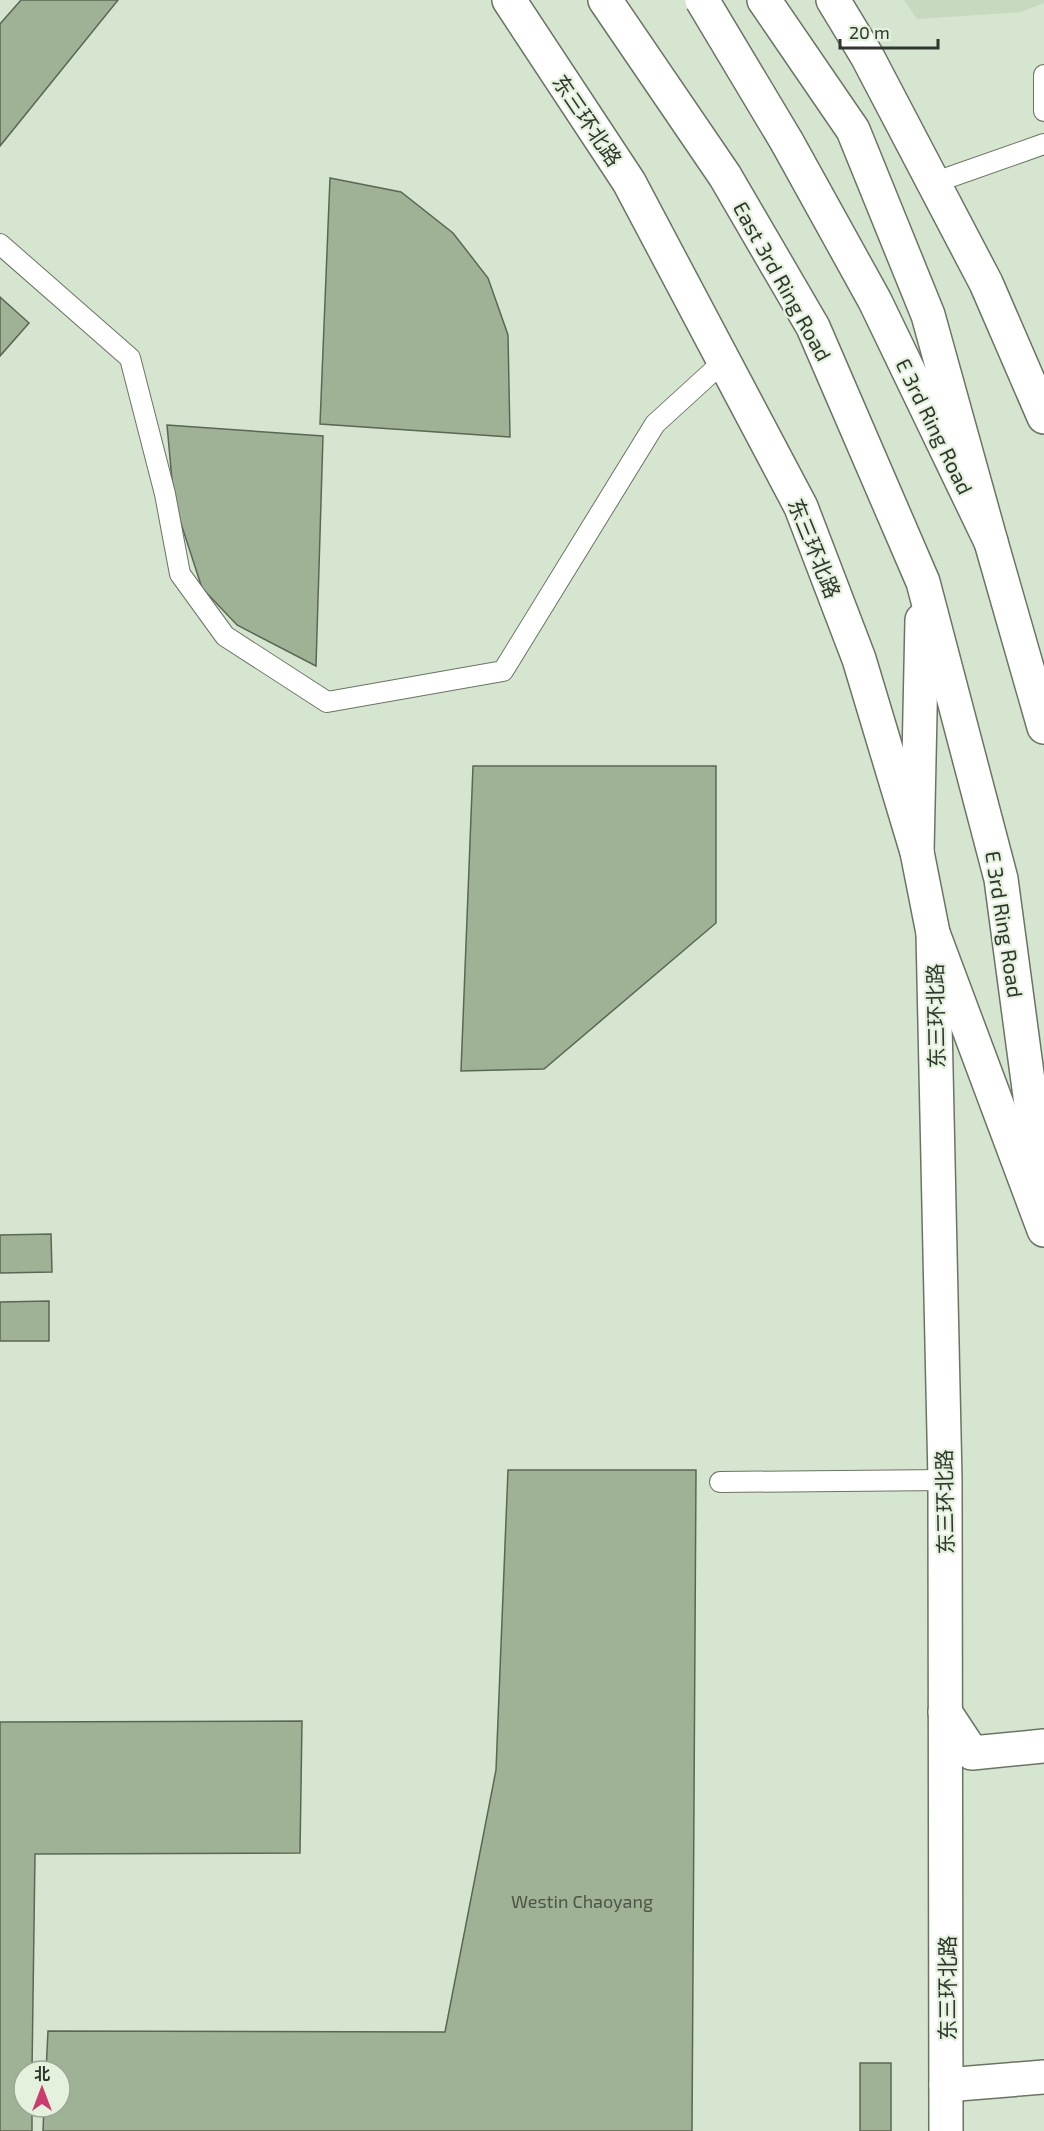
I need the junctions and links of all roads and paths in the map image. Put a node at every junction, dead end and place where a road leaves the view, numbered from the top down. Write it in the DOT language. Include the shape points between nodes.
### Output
graph roads {
  1 [pos="508,0"];
  2 [pos="605,0"];
  3 [pos="702,0"];
  4 [pos="764,0"];
  5 [pos="833,0"];
  6 [pos="1044,75"];
  7 [pos="1044,111"];
  8 [pos="1044,144"];
  9 [pos="933,183"];
  10 [pos="0,244"];
  11 [pos="724,361"];
  12 [pos="1044,417"];
  13 [pos="991,542"];
  14 [pos="923,582"];
  15 [pos="1044,727"];
  16 [pos="917,852"];
  17 [pos="933,933"];
  18 [pos="1044,1201"];
  19 [pos="1044,1230"];
  20 [pos="945,1480"];
  21 [pos="720,1482"];
  22 [pos="945,1712"];
  23 [pos="1044,1746"];
  24 [pos="1044,2077"];
  25 [pos="946,2085"];
  26 [pos="946,2131"];
  1 -- 11 [label="main road, 东三环北路" via="629,182"];
  2 -- 14 [label="main road, East 3rd Ring Road" via="725,176 813,327"];
  3 -- 13 [label="main road, E 3rd Ring Road, bridge" via="875,301"];
  4 -- 13 [label="main road" via="853,130 928,315"];
  5 -- 9 [label="main road"];
  6 -- 7 [label="lane"];
  8 -- 9 [label="lane"];
  9 -- 12 [label="main road" via="986,283"];
  10 -- 11 [label="lane" via="130,358 165,494 180,574 225,636 327,702 503,671 655,424"];
  11 -- 16 [label="main road, 东三环北路" via="801,507 859,659"];
  13 -- 15 [label="main road, E 3rd Ring Road"];
  14 -- 16 [label="main road"];
  14 -- 18 [label="main road, E 3rd Ring Road" via="1001,879"];
  16 -- 17 [label="main road, 东三环北路"];
  17 -- 19 [label="main road"];
  17 -- 20 [label="main road, 东三环北路"];
  20 -- 21 [label="lane"];
  20 -- 22 [label="main road, 东三环北路"];
  22 -- 23 [label="main road" via="972,1753"];
  22 -- 25 [label="main road, 东三环北路"];
  24 -- 25 [label="main road"];
  25 -- 26 [label="main road, 东三环北路"];
}
